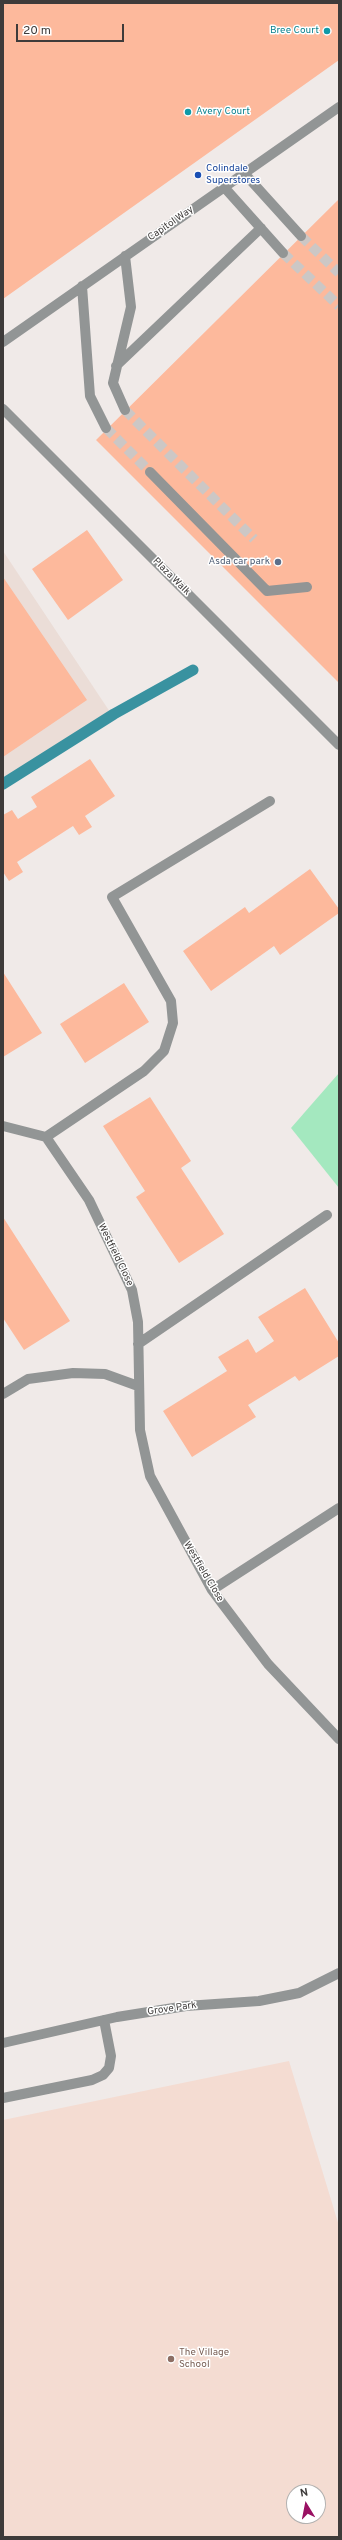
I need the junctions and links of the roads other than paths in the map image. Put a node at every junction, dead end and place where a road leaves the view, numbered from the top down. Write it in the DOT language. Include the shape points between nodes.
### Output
graph roads {
  1 [pos="339,106"];
  2 [pos="244,173"];
  3 [pos="224,187"];
  4 [pos="261,228"];
  5 [pos="301,236"];
  6 [pos="283,253"];
  7 [pos="125,256"];
  8 [pos="82,286"];
  9 [pos="3,342"];
  10 [pos="116,366"];
  11 [pos="3,409"];
  12 [pos="125,410"];
  13 [pos="106,428"];
  14 [pos="150,472"];
  15 [pos="307,587"];
  16 [pos="339,744"];
  17 [pos="270,801"];
  18 [pos="3,1126"];
  19 [pos="46,1137"];
  20 [pos="328,1215"];
  21 [pos="138,1344"];
  22 [pos="138,1386"];
  23 [pos="3,1394"];
  24 [pos="339,1508"];
  25 [pos="212,1590"];
  26 [pos="339,1739"];
  27 [pos="339,1973"];
  28 [pos="104,2020"];
  29 [pos="3,2043"];
  30 [pos="3,2098"];
  1 -- 2 [label="street, Capitol Way"];
  2 -- 3 [label="street, Capitol Way"];
  2 -- 5 [label="street"];
  3 -- 4 [label="street"];
  3 -- 7 [label="street, Capitol Way"];
  4 -- 6 [label="street"];
  4 -- 10 [label="street"];
  7 -- 8 [label="street, Capitol Way"];
  7 -- 10 [label="street" via="131,307"];
  8 -- 9 [label="street, Capitol Way"];
  8 -- 13 [label="street" via="90,396"];
  10 -- 12 [label="street" via="113,383"];
  11 -- 16 [label="street, Plaza Walk"];
  14 -- 15 [label="street" via="267,591"];
  17 -- 19 [label="street" via="112,897 171,1001 174,1023 164,1051 144,1071"];
  18 -- 19 [label="street"];
  19 -- 21 [label="street, Westfield Close" via="89,1200 132,1290 138,1322"];
  20 -- 21 [label="street"];
  21 -- 22 [label="street, Westfield Close"];
  22 -- 23 [label="street" via="105,1374 73,1372 28,1379"];
  22 -- 25 [label="street, Westfield Close" via="140,1430 150,1476"];
  24 -- 25 [label="street"];
  25 -- 26 [label="street, Westfield Close" via="268,1664"];
  27 -- 28 [label="street, Grove Park" via="299,1993 259,2001 186,2006"];
  28 -- 29 [label="street, Grove Park"];
  28 -- 30 [label="street" via="111,2056 109,2068 103,2075 92,2080"];
}
